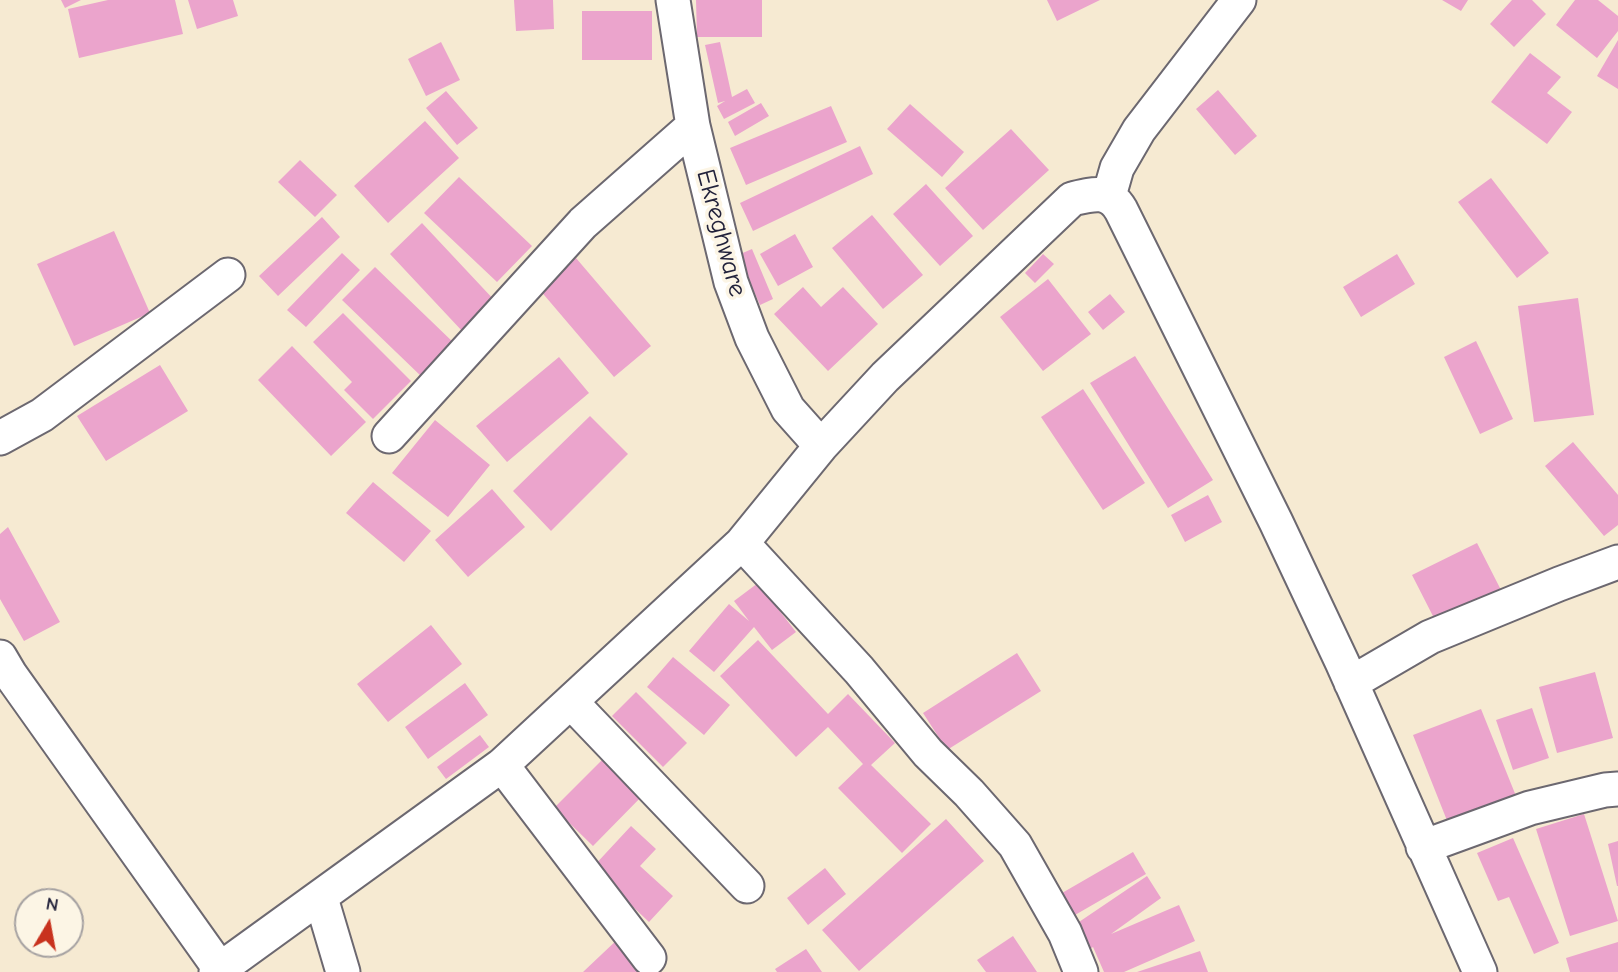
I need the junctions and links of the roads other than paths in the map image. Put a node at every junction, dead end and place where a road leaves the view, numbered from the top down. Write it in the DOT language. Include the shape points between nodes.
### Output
graph roads {
  1 [pos="673,0"];
  2 [pos="1238,0"];
  3 [pos="693,125"];
  4 [pos="1109,196"];
  5 [pos="228,275"];
  6 [pos="388,436"];
  7 [pos="0,438"];
  8 [pos="821,446"];
  9 [pos="742,543"];
  10 [pos="1618,562"];
  11 [pos="3,670"];
  12 [pos="1351,683"];
  13 [pos="572,703"];
  14 [pos="502,765"];
  15 [pos="1618,789"];
  16 [pos="1423,847"];
  17 [pos="747,886"];
  18 [pos="321,898"];
  19 [pos="649,958"];
  20 [pos="218,971"];
  21 [pos="343,972"];
  22 [pos="1081,972"];
  23 [pos="1480,972"];
  1 -- 3 [label="street, Ekreghware"];
  2 -- 4 [label="street" via="1139,130"];
  3 -- 6 [label="street" via="583,223"];
  3 -- 8 [label="street, Ekreghware" via="731,282 752,338 788,409"];
  4 -- 8 [label="street" via="1072,199 885,377"];
  4 -- 12 [label="street" via="1116,201 1146,260"];
  5 -- 7 [label="street" via="42,415"];
  8 -- 9 [label="street"];
  9 -- 13 [label="street"];
  9 -- 22 [label="street" via="1015,845 1065,933"];
  10 -- 12 [label="street" via="1430,637"];
  11 -- 20 [label="street"];
  12 -- 16 [label="street"];
  13 -- 14 [label="street"];
  13 -- 17 [label="street"];
  14 -- 18 [label="street"];
  14 -- 19 [label="street"];
  15 -- 16 [label="street" via="1530,808"];
  16 -- 23 [label="street"];
  18 -- 20 [label="street"];
  18 -- 21 [label="street"];
}
